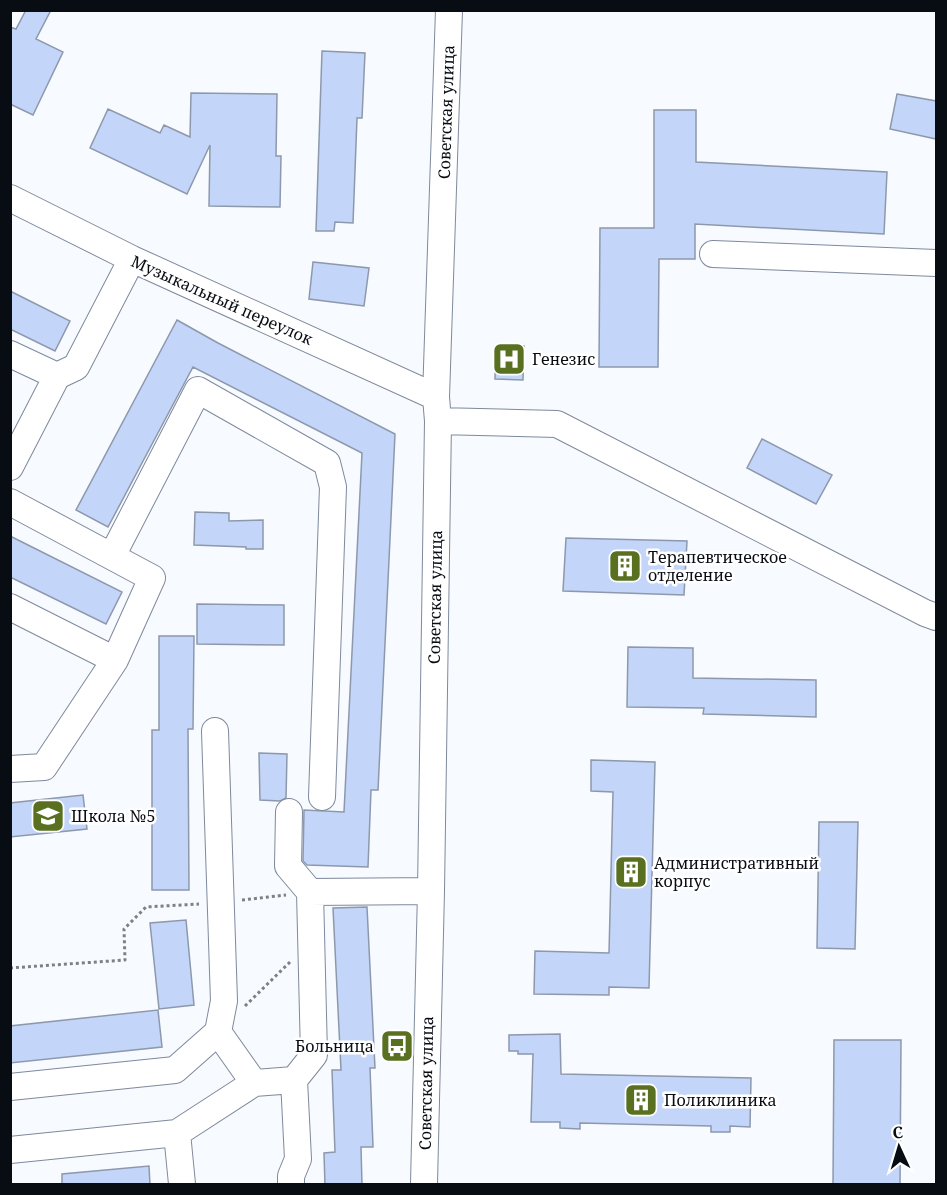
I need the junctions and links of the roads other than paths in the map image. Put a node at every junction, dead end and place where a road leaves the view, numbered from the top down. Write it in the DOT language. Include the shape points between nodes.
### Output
graph roads {
  1 [pos="449,10"];
  2 [pos="464,10"];
  3 [pos="10,198"];
  4 [pos="713,254"];
  5 [pos="132,259"];
  6 [pos="936,263"];
  7 [pos="10,354"];
  8 [pos="57,376"];
  9 [pos="437,409"];
  10 [pos="10,467"];
  11 [pos="10,502"];
  12 [pos="112,556"];
  13 [pos="10,607"];
  14 [pos="933,611"];
  15 [pos="115,660"];
  16 [pos="215,731"];
  17 [pos="10,769"];
  18 [pos="322,797"];
  19 [pos="289,812"];
  20 [pos="431,891"];
  21 [pos="310,892"];
  22 [pos="218,1032"];
  23 [pos="294,1080"];
  24 [pos="254,1083"];
  25 [pos="10,1087"];
  26 [pos="177,1133"];
  27 [pos="10,1150"];
  28 [pos="182,1185"];
  29 [pos="291,1185"];
  30 [pos="424,1185"];
  1 -- 9 [label="street, Советская улица"];
  2 -- 9 [label="street" via="453,373"];
  3 -- 5 [label="street, Музыкальный переулок"];
  4 -- 6 [label="street"];
  5 -- 8 [label="street" via="76,367"];
  5 -- 9 [label="street, Музыкальный переулок"];
  7 -- 8 [label="street"];
  8 -- 10 [label="street"];
  9 -- 14 [label="street" via="557,424"];
  9 -- 20 [label="street, Советская улица"];
  11 -- 12 [label="street"];
  12 -- 15 [label="street" via="152,578"];
  12 -- 18 [label="street" via="198,390 327,463 333,487"];
  13 -- 15 [label="street"];
  15 -- 17 [label="street" via="44,767"];
  16 -- 22 [label="street" via="224,1001"];
  19 -- 21 [label="street" via="288,866"];
  20 -- 21 [label="street"];
  20 -- 30 [label="street, Советская улица"];
  21 -- 23 [label="street" via="314,1055"];
  22 -- 24 [label="street"];
  22 -- 25 [label="street" via="175,1070"];
  23 -- 24 [label="street"];
  23 -- 29 [label="street" via="298,1159"];
  24 -- 26 [label="street"];
  26 -- 27 [label="street"];
  26 -- 28 [label="street"];
}
